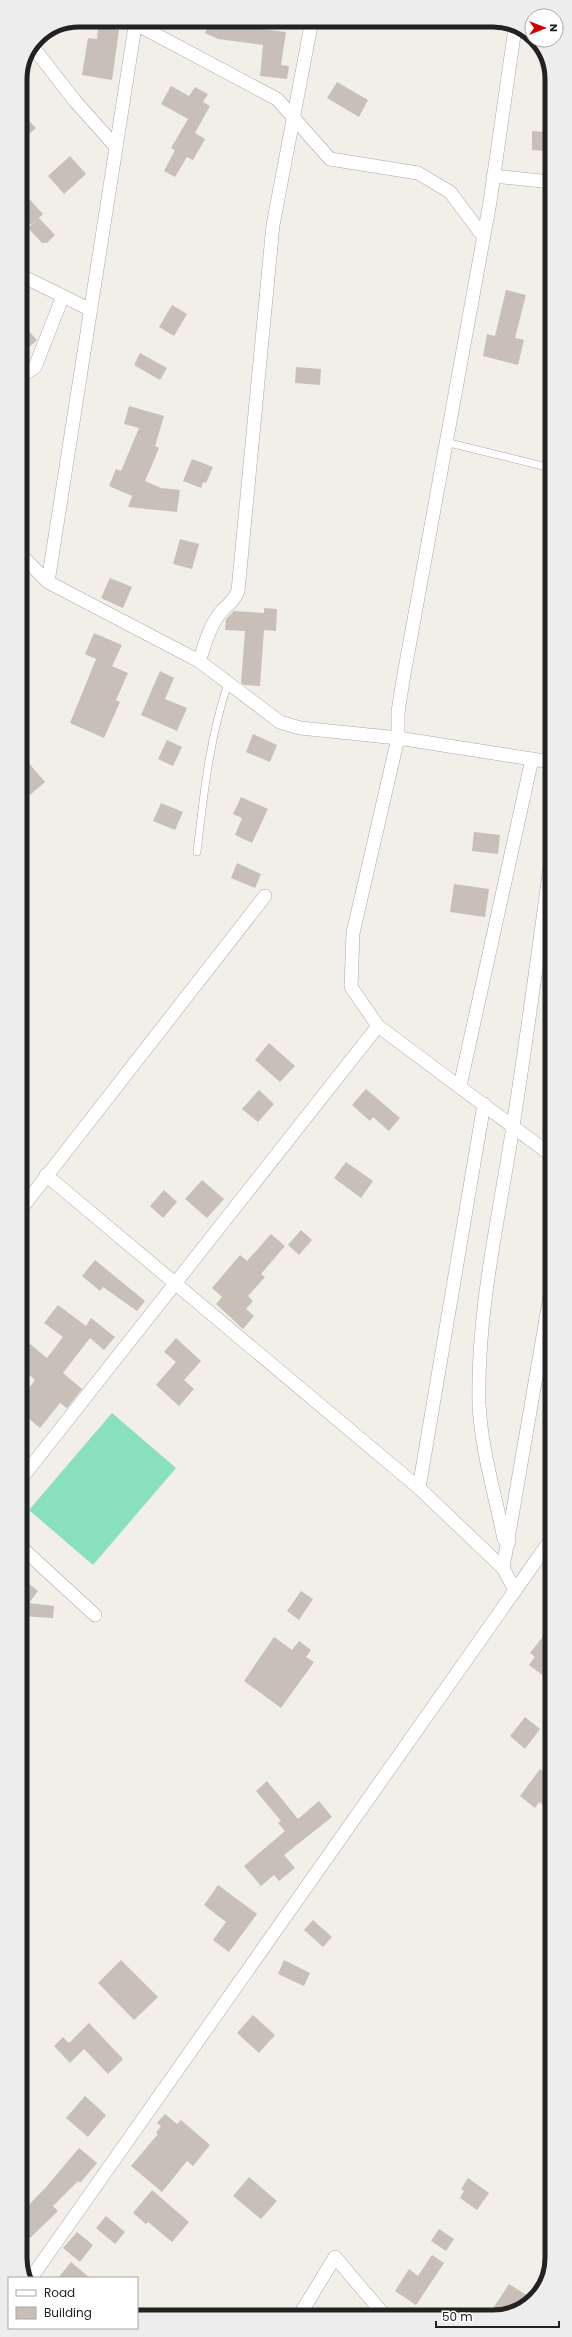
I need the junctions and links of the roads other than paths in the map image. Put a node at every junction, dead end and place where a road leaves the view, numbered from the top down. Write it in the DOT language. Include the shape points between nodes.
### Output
graph roads {
  1 [pos="135,27"];
  2 [pos="145,27"];
  3 [pos="311,27"];
  4 [pos="514,32"];
  5 [pos="35,51"];
  6 [pos="293,117"];
  7 [pos="116,147"];
  8 [pos="493,176"];
  9 [pos="545,181"];
  10 [pos="483,236"];
  11 [pos="27,278"];
  12 [pos="63,296"];
  13 [pos="91,310"];
  14 [pos="27,372"];
  15 [pos="446,442"];
  16 [pos="545,467"];
  17 [pos="27,561"];
  18 [pos="48,582"];
  19 [pos="200,661"];
  20 [pos="228,683"];
  21 [pos="398,738"];
  22 [pos="532,759"];
  23 [pos="545,761"];
  24 [pos="197,852"];
  25 [pos="265,896"];
  26 [pos="545,901"];
  27 [pos="378,1026"];
  28 [pos="460,1086"];
  29 [pos="484,1104"];
  30 [pos="513,1126"];
  31 [pos="545,1150"];
  32 [pos="46,1175"];
  33 [pos="27,1201"];
  34 [pos="175,1283"];
  35 [pos="545,1326"];
  36 [pos="27,1471"];
  37 [pos="419,1488"];
  38 [pos="509,1542"];
  39 [pos="545,1548"];
  40 [pos="27,1552"];
  41 [pos="504,1568"];
  42 [pos="515,1590"];
  43 [pos="95,1615"];
  44 [pos="31,2277"];
  45 [pos="303,2310"];
  46 [pos="380,2310"];
  1 -- 7 [label="street"];
  2 -- 6 [label="street" via="277,99"];
  3 -- 6 [label="street"];
  4 -- 8 [label="street"];
  5 -- 7 [label="street"];
  6 -- 10 [label="street" via="330,159 418,173 450,192"];
  6 -- 19 [label="street" via="273,225 238,591 233,603 221,612 208,634"];
  7 -- 13 [label="street"];
  8 -- 9 [label="street"];
  8 -- 10 [label="street"];
  10 -- 15 [label="street"];
  11 -- 12 [label="street"];
  12 -- 13 [label="street"];
  12 -- 14 [label="street" via="35,367"];
  13 -- 18 [label="street"];
  15 -- 16 [label="lane"];
  15 -- 21 [label="street" via="403,680 398,712"];
  17 -- 18 [label="street"];
  18 -- 19 [label="street"];
  19 -- 20 [label="street"];
  20 -- 21 [label="street" via="280,722 300,728"];
  20 -- 24 [label="lane" via="207,762"];
  21 -- 22 [label="street"];
  21 -- 27 [label="street" via="353,933 351,987"];
  22 -- 23 [label="street"];
  22 -- 28 [label="street"];
  25 -- 32 [label="street"];
  26 -- 30 [label="street"];
  27 -- 28 [label="street"];
  27 -- 34 [label="street"];
  28 -- 29 [label="street"];
  29 -- 30 [label="street"];
  29 -- 37 [label="street"];
  30 -- 31 [label="street"];
  30 -- 38 [label="street" via="489,1260 480,1338 479,1404 483,1440 504,1539"];
  32 -- 33 [label="street"];
  32 -- 34 [label="street"];
  34 -- 36 [label="street"];
  34 -- 37 [label="street"];
  35 -- 38 [label="street"];
  37 -- 41 [label="street"];
  38 -- 41 [label="street"];
  39 -- 42 [label="street"];
  40 -- 43 [label="street"];
  41 -- 42 [label="street"];
  42 -- 44 [label="street"];
  45 -- 46 [label="street" via="335,2257"];
}
